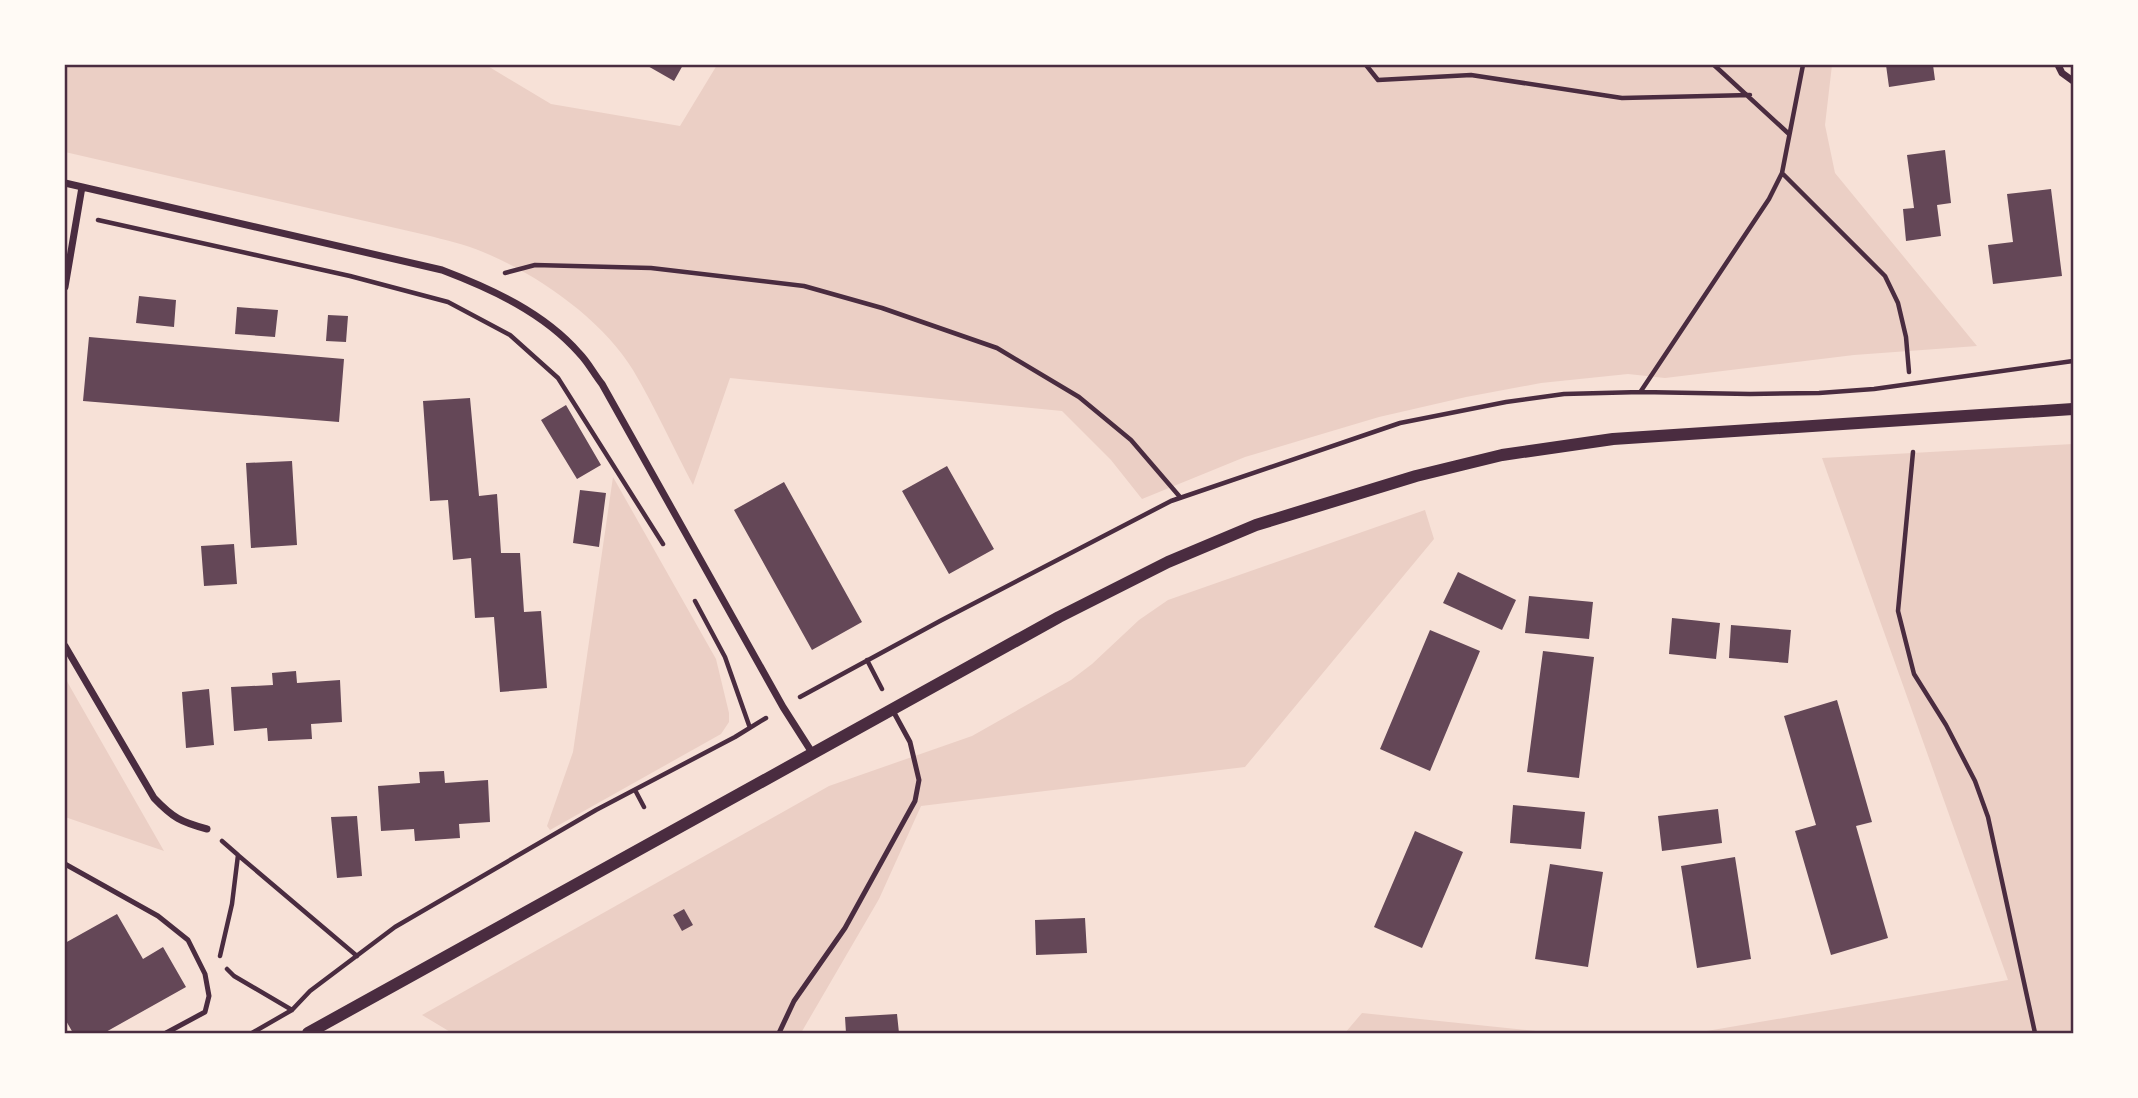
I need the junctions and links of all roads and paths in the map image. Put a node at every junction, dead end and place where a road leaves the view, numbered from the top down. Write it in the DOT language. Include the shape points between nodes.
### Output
graph roads {
  1 [pos="1366,65"];
  2 [pos="1714,65"];
  3 [pos="1803,65"];
  4 [pos="2057,65"];
  5 [pos="2073,81"];
  6 [pos="1750,95"];
  7 [pos="1790,134"];
  8 [pos="1782,173"];
  9 [pos="65,183"];
  10 [pos="82,187"];
  11 [pos="103,221"];
  12 [pos="504,273"];
  13 [pos="65,287"];
  14 [pos="1909,372"];
  15 [pos="1641,392"];
  16 [pos="2073,409"];
  17 [pos="1913,452"];
  18 [pos="1180,498"];
  19 [pos="665,548"];
  20 [pos="692,596"];
  21 [pos="65,646"];
  22 [pos="867,660"];
  23 [pos="892,709"];
  24 [pos="750,728"];
  25 [pos="814,754"];
  26 [pos="635,790"];
  27 [pos="644,807"];
  28 [pos="207,830"];
  29 [pos="238,855"];
  30 [pos="65,864"];
  31 [pos="357,956"];
  32 [pos="292,1010"];
  33 [pos="166,1033"];
  34 [pos="308,1033"];
  35 [pos="779,1033"];
  36 [pos="2035,1033"];
  1 -- 6 [label="path" via="1378,80 1471,75 1622,97"];
  2 -- 6 [label="path"];
  3 -- 7 [label="path"];
  4 -- 5 [label="street"];
  6 -- 7 [label="path"];
  7 -- 8 [label="path"];
  8 -- 14 [label="path" via="1885,276 1898,303"];
  8 -- 15 [label="path"];
  9 -- 10 [label="street"];
  10 -- 13 [label="street"];
  10 -- 25 [label="street" via="442,270 481,285 552,327 580,354 601,384"];
  11 -- 19 [label="path" via="448,302 510,335 558,378"];
  12 -- 18 [label="path" via="535,265 651,268 804,286 882,308 998,348 1079,397 1131,440"];
  16 -- 23 [label="street" via="1613,439 1502,455 1416,476 1256,525 1168,562"];
  17 -- 36 [label="path" via="1898,611 1914,674 1975,781 1988,817"];
  20 -- 24 [label="path" via="725,657"];
  21 -- 28 [label="street" via="155,798 171,816"];
  22 -- 23 [label="path"];
  23 -- 25 [label="street"];
  23 -- 35 [label="lane" via="910,742 919,780 915,801 845,928 794,1001"];
  25 -- 34 [label="street"];
  26 -- 27 [label="path"];
  28 -- 29 [label="path"];
  29 -- 31 [label="path"];
  29 -- 32 [label="path" via="220,962 234,976"];
  30 -- 33 [label="lane" via="158,916 188,940 205,974 209,996 205,1012"];
}
